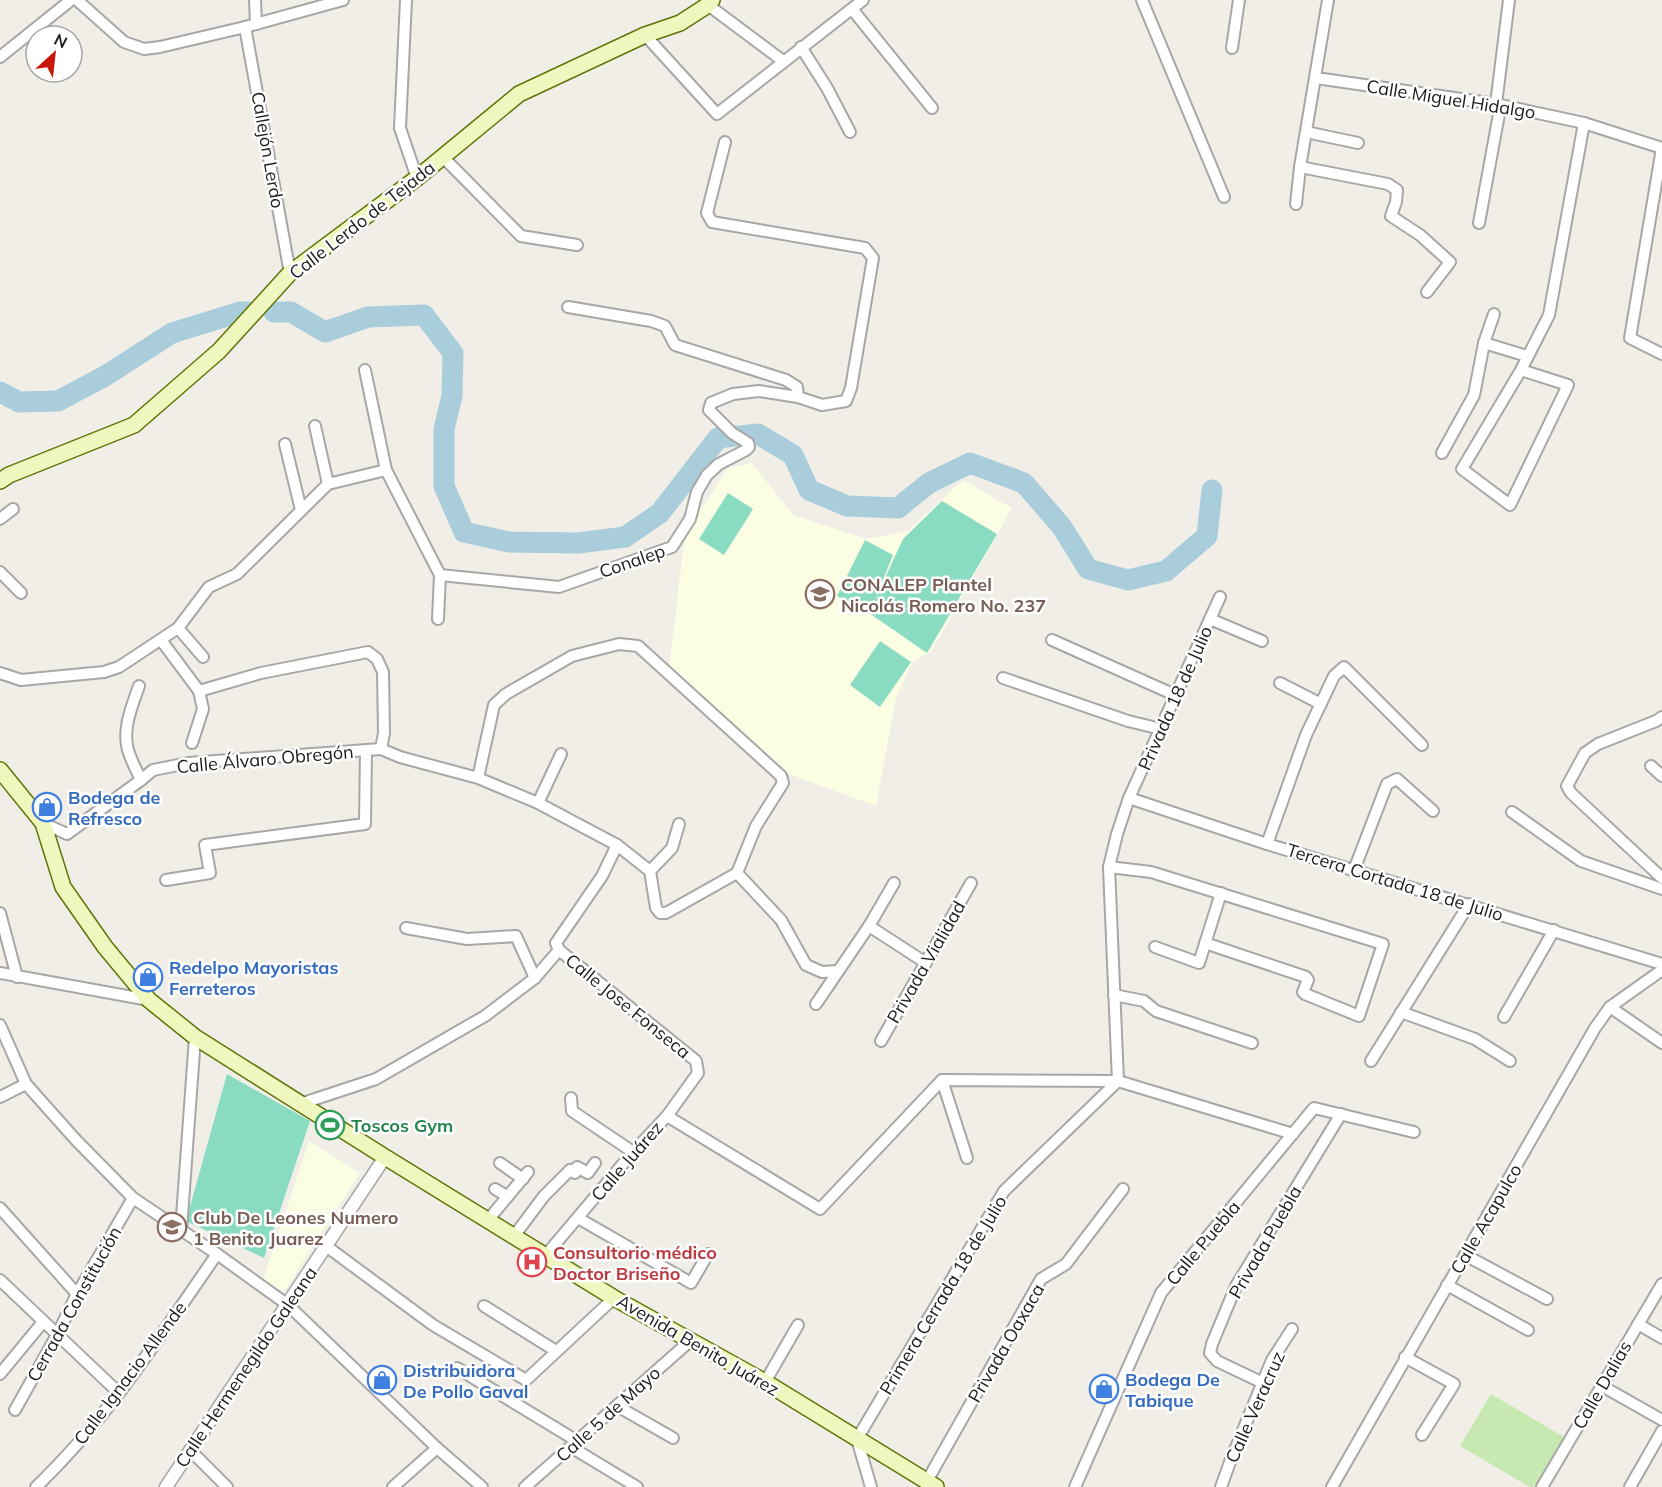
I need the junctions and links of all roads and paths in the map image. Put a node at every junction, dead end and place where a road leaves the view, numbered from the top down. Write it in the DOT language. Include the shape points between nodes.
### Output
graph roads {
  1 [pos="71,0"];
  2 [pos="77,0"];
  3 [pos="255,0"];
  4 [pos="343,0"];
  5 [pos="406,0"];
  6 [pos="863,0"];
  7 [pos="1142,0"];
  8 [pos="1239,0"];
  9 [pos="1328,0"];
  10 [pos="1509,0"];
  11 [pos="710,3"];
  12 [pos="852,9"];
  13 [pos="250,25"];
  14 [pos="645,36"];
  15 [pos="801,47"];
  16 [pos="1232,48"];
  17 [pos="0,57"];
  18 [pos="783,61"];
  19 [pos="1316,78"];
  20 [pos="1496,104"];
  21 [pos="932,108"];
  22 [pos="1584,123"];
  23 [pos="850,132"];
  24 [pos="1306,132"];
  25 [pos="725,142"];
  26 [pos="1358,143"];
  27 [pos="1662,148"];
  28 [pos="443,157"];
  29 [pos="1300,167"];
  30 [pos="417,178"];
  31 [pos="1224,197"];
  32 [pos="1296,204"];
  33 [pos="1479,223"];
  34 [pos="577,245"];
  35 [pos="290,273"];
  36 [pos="1427,292"];
  37 [pos="568,307"];
  38 [pos="1494,314"];
  39 [pos="1484,343"];
  40 [pos="1662,354"];
  41 [pos="1527,356"];
  42 [pos="365,370"];
  43 [pos="1521,370"];
  44 [pos="798,397"];
  45 [pos="315,426"];
  46 [pos="285,444"];
  47 [pos="1442,453"];
  48 [pos="386,470"];
  49 [pos="0,481"];
  50 [pos="328,483"];
  51 [pos="13,509"];
  52 [pos="301,510"];
  53 [pos="0,519"];
  54 [pos="0,572"];
  55 [pos="441,575"];
  56 [pos="21,593"];
  57 [pos="1220,597"];
  58 [pos="438,619"];
  59 [pos="1210,619"];
  60 [pos="178,628"];
  61 [pos="161,640"];
  62 [pos="1052,640"];
  63 [pos="1262,641"];
  64 [pos="203,657"];
  65 [pos="0,673"];
  66 [pos="1003,678"];
  67 [pos="1280,683"];
  68 [pos="139,686"];
  69 [pos="199,691"];
  70 [pos="1175,695"];
  71 [pos="1321,704"];
  72 [pos="1662,717"];
  73 [pos="1161,729"];
  74 [pos="192,743"];
  75 [pos="1422,745"];
  76 [pos="366,750"];
  77 [pos="381,750"];
  78 [pos="561,754"];
  79 [pos="1651,766"];
  80 [pos="0,770"];
  81 [pos="1662,776"];
  82 [pos="478,778"];
  83 [pos="141,780"];
  84 [pos="1129,798"];
  85 [pos="538,803"];
  86 [pos="1433,811"];
  87 [pos="1512,812"];
  88 [pos="43,823"];
  89 [pos="679,824"];
  90 [pos="1267,844"];
  91 [pos="617,845"];
  92 [pos="1109,867"];
  93 [pos="1354,870"];
  94 [pos="650,871"];
  95 [pos="737,873"];
  96 [pos="1662,878"];
  97 [pos="166,880"];
  98 [pos="894,883"];
  99 [pos="971,883"];
  100 [pos="1662,889"];
  101 [pos="1221,893"];
  102 [pos="1469,904"];
  103 [pos="0,913"];
  104 [pos="869,926"];
  105 [pos="406,928"];
  106 [pos="1554,930"];
  107 [pos="1205,943"];
  108 [pos="1155,947"];
  109 [pos="559,950"];
  110 [pos="926,963"];
  111 [pos="1662,964"];
  112 [pos="1662,970"];
  113 [pos="838,971"];
  114 [pos="0,974"];
  115 [pos="17,977"];
  116 [pos="535,978"];
  117 [pos="1114,995"];
  118 [pos="149,1000"];
  119 [pos="816,1004"];
  120 [pos="1610,1007"];
  121 [pos="1401,1012"];
  122 [pos="1504,1017"];
  123 [pos="0,1025"];
  124 [pos="195,1037"];
  125 [pos="881,1041"];
  126 [pos="1662,1042"];
  127 [pos="1252,1043"];
  128 [pos="1371,1060"];
  129 [pos="1510,1060"];
  130 [pos="696,1062"];
  131 [pos="942,1080"];
  132 [pos="1118,1081"];
  133 [pos="26,1084"];
  134 [pos="0,1097"];
  135 [pos="571,1098"];
  136 [pos="300,1104"];
  137 [pos="1341,1114"];
  138 [pos="667,1116"];
  139 [pos="1414,1132"];
  140 [pos="1293,1134"];
  141 [pos="633,1152"];
  142 [pos="385,1157"];
  143 [pos="966,1158"];
  144 [pos="500,1163"];
  145 [pos="595,1163"];
  146 [pos="495,1189"];
  147 [pos="1123,1189"];
  148 [pos="507,1196"];
  149 [pos="134,1198"];
  150 [pos="0,1208"];
  151 [pos="578,1218"];
  152 [pos="488,1220"];
  153 [pos="181,1230"];
  154 [pos="514,1236"];
  155 [pos="326,1246"];
  156 [pos="217,1254"];
  157 [pos="708,1254"];
  158 [pos="546,1255"];
  159 [pos="1465,1255"];
  160 [pos="0,1280"];
  161 [pos="1662,1284"];
  162 [pos="1447,1285"];
  163 [pos="77,1294"];
  164 [pos="614,1298"];
  165 [pos="1546,1299"];
  166 [pos="288,1305"];
  167 [pos="483,1306"];
  168 [pos="43,1322"];
  169 [pos="1638,1324"];
  170 [pos="798,1325"];
  171 [pos="1292,1329"];
  172 [pos="1528,1330"];
  173 [pos="57,1335"];
  174 [pos="1662,1338"];
  175 [pos="690,1341"];
  176 [pos="556,1351"];
  177 [pos="1405,1357"];
  178 [pos="457,1368"];
  179 [pos="0,1374"];
  180 [pos="765,1382"];
  181 [pos="1263,1383"];
  182 [pos="1602,1386"];
  183 [pos="119,1393"];
  184 [pos="617,1406"];
  185 [pos="15,1410"];
  186 [pos="1662,1420"];
  187 [pos="1662,1431"];
  188 [pos="1422,1435"];
  189 [pos="673,1438"];
  190 [pos="857,1439"];
  191 [pos="574,1444"];
  192 [pos="437,1448"];
  193 [pos="190,1450"];
  194 [pos="931,1484"];
  195 [pos="36,1487"];
  196 [pos="166,1487"];
  197 [pos="228,1487"];
  198 [pos="393,1487"];
  199 [pos="482,1487"];
  200 [pos="525,1487"];
  201 [pos="637,1487"];
  202 [pos="871,1487"];
  203 [pos="1075,1487"];
  204 [pos="1221,1487"];
  205 [pos="1332,1487"];
  206 [pos="1542,1487"];
  207 [pos="1630,1487"];
  1 -- 17 [label="street"];
  2 -- 13 [label="street" via="124,42 144,49"];
  3 -- 13 [label="street, Callejón Lerdo"];
  4 -- 13 [label="street"];
  5 -- 30 [label="street" via="400,128"];
  6 -- 12 [label="street"];
  7 -- 31 [label="street"];
  8 -- 16 [label="street"];
  9 -- 19 [label="street"];
  10 -- 20 [label="street"];
  11 -- 14 [label="main road, Calle Lerdo de Tejada" via="680,23"];
  11 -- 18 [label="street"];
  12 -- 15 [label="street"];
  12 -- 21 [label="street"];
  13 -- 35 [label="street, Callejón Lerdo"];
  14 -- 18 [label="street" via="717,114"];
  14 -- 28 [label="main road, Calle Lerdo de Tejada" via="519,94"];
  15 -- 18 [label="street"];
  15 -- 23 [label="street"];
  19 -- 20 [label="street, Calle Miguel Hidalgo"];
  19 -- 24 [label="street"];
  20 -- 22 [label="street, Calle Miguel Hidalgo"];
  20 -- 33 [label="street" via="1499,114"];
  22 -- 27 [label="street, Calle Miguel Hidalgo"];
  22 -- 41 [label="street" via="1548,315"];
  24 -- 26 [label="street"];
  24 -- 29 [label="street"];
  25 -- 44 [label="street, Conalep" via="707,213 712,222 865,248 873,258 846,401 822,405"];
  27 -- 40 [label="street" via="1630,338"];
  28 -- 30 [label="main road, Calle Lerdo de Tejada"];
  28 -- 34 [label="street" via="521,236"];
  29 -- 32 [label="street"];
  29 -- 36 [label="street" via="1388,184 1397,190 1391,216 1450,262"];
  30 -- 35 [label="main road, Calle Lerdo de Tejada"];
  35 -- 49 [label="main road, Calle Lerdo de Tejada" via="219,351 134,425"];
  37 -- 44 [label="street" via="665,326 675,345 786,380 797,387"];
  38 -- 39 [label="street"];
  39 -- 41 [label="street"];
  39 -- 47 [label="street" via="1473,395"];
  41 -- 43 [label="street"];
  42 -- 48 [label="street"];
  43 -- 43 [label="street" via="1462,470 1510,505 1568,385"];
  44 -- 55 [label="street, Conalep" via="759,391 734,394 711,403 709,410 749,447 707,475 697,492 690,519 672,547 559,587"];
  45 -- 50 [label="street"];
  46 -- 52 [label="street"];
  48 -- 50 [label="street"];
  48 -- 55 [label="street"];
  50 -- 52 [label="street"];
  51 -- 53 [label="street"];
  52 -- 60 [label="street" via="237,574 209,587"];
  54 -- 56 [label="street"];
  55 -- 58 [label="street"];
  57 -- 59 [label="street, Privada 18 de Julio"];
  59 -- 63 [label="street"];
  59 -- 70 [label="street, Privada 18 de Julio"];
  60 -- 61 [label="street"];
  60 -- 64 [label="street"];
  61 -- 65 [label="street" via="104,672 21,680"];
  61 -- 69 [label="street"];
  62 -- 70 [label="street"];
  66 -- 73 [label="street" via="1128,722"];
  67 -- 71 [label="street"];
  68 -- 83 [label="street" via="126,733 127,749"];
  69 -- 74 [label="street" via="203,709"];
  69 -- 77 [label="street" via="261,673 368,652 383,672"];
  70 -- 73 [label="street, Privada 18 de Julio"];
  71 -- 75 [label="street" via="1334,676 1344,667"];
  71 -- 90 [label="street"];
  72 -- 96 [label="street" via="1585,753 1567,786"];
  73 -- 84 [label="street, Privada 18 de Julio"];
  76 -- 77 [label="street, Calle Álvaro Obregón"];
  76 -- 83 [label="street, Calle Álvaro Obregón" via="188,763 153,770"];
  76 -- 97 [label="street, Calle Álvaro Obregón" via="365,824 205,845 210,873"];
  77 -- 82 [label="street, Calle Álvaro Obregón"];
  78 -- 85 [label="street"];
  79 -- 81 [label="street"];
  80 -- 88 [label="main road, Avenida Benito Juárez"];
  82 -- 85 [label="street, Calle Álvaro Obregón"];
  82 -- 95 [label="street" via="494,705 506,694 572,656 619,644 638,646 781,776 783,783 756,826"];
  83 -- 88 [label="street, Calle Álvaro Obregón" via="67,834"];
  84 -- 90 [label="street, Tercera Cortada 18 de Julio"];
  84 -- 92 [label="street"];
  85 -- 91 [label="street, Calle Álvaro Obregón"];
  86 -- 93 [label="street" via="1397,779 1387,784"];
  87 -- 100 [label="street" via="1581,861"];
  88 -- 118 [label="main road, Avenida Benito Juárez" via="63,887"];
  89 -- 94 [label="street" via="672,848"];
  90 -- 93 [label="street, Tercera Cortada 18 de Julio"];
  91 -- 94 [label="street, Calle Álvaro Obregón"];
  91 -- 109 [label="street" via="602,876 556,943"];
  92 -- 101 [label="street" via="1150,872"];
  92 -- 117 [label="street"];
  93 -- 102 [label="street, Tercera Cortada 18 de Julio"];
  94 -- 95 [label="street" via="660,913"];
  95 -- 113 [label="street" via="781,920 806,965 822,972"];
  98 -- 104 [label="street"];
  99 -- 110 [label="street, Privada Vialidad"];
  101 -- 107 [label="street"];
  101 -- 107 [label="street" via="1383,944 1359,1017 1305,994 1306,977"];
  102 -- 106 [label="street, Tercera Cortada 18 de Julio"];
  102 -- 121 [label="street"];
  103 -- 115 [label="street"];
  104 -- 110 [label="street"];
  104 -- 113 [label="street"];
  105 -- 116 [label="street" via="467,939 516,936"];
  106 -- 111 [label="street, Tercera Cortada 18 de Julio"];
  106 -- 122 [label="street"];
  107 -- 108 [label="street" via="1199,963"];
  109 -- 116 [label="street"];
  109 -- 130 [label="street, Calle Jose Fonseca"];
  110 -- 125 [label="street, Privada Vialidad"];
  112 -- 120 [label="street, Calle Acapulco"];
  113 -- 119 [label="street"];
  114 -- 115 [label="street"];
  115 -- 118 [label="street"];
  116 -- 136 [label="street" via="486,1016 376,1079"];
  117 -- 127 [label="street" via="1144,1001 1156,1011"];
  117 -- 132 [label="street"];
  118 -- 124 [label="main road, Avenida Benito Juárez"];
  120 -- 126 [label="street"];
  120 -- 159 [label="street, Calle Acapulco"];
  121 -- 128 [label="street"];
  121 -- 129 [label="street" via="1475,1039"];
  123 -- 133 [label="street"];
  124 -- 136 [label="main road, Avenida Benito Juárez"];
  124 -- 153 [label="street"];
  130 -- 138 [label="street, Calle Juárez" via="698,1073"];
  131 -- 132 [label="street"];
  131 -- 138 [label="street" via="820,1209"];
  131 -- 143 [label="street"];
  132 -- 140 [label="street"];
  132 -- 190 [label="street, Primera Cerrada 18 de Julio" via="1004,1191"];
  133 -- 134 [label="street"];
  133 -- 149 [label="street"];
  135 -- 141 [label="street" via="572,1111"];
  136 -- 142 [label="main road, Avenida Benito Juárez"];
  137 -- 139 [label="street, Calle Puebla"];
  137 -- 140 [label="street, Calle Puebla" via="1314,1108"];
  137 -- 181 [label="street, Privada Puebla" via="1236,1286 1212,1344 1210,1353 1217,1361"];
  138 -- 141 [label="street, Calle Juárez"];
  140 -- 203 [label="street, Calle Puebla" via="1161,1293"];
  141 -- 151 [label="street, Calle Juárez"];
  142 -- 152 [label="main road, Avenida Benito Juárez"];
  142 -- 155 [label="street, Calle Hermenegildo Galeana"];
  144 -- 148 [label="street" via="525,1175"];
  145 -- 154 [label="street" via="588,1173 578,1167 575,1173 570,1170 544,1196"];
  146 -- 148 [label="street"];
  147 -- 194 [label="street, Privada Oaxaca" via="1066,1264 1041,1279"];
  148 -- 152 [label="street"];
  149 -- 153 [label="street"];
  149 -- 163 [label="street, Cerrada Constitución"];
  150 -- 163 [label="street"];
  151 -- 157 [label="street" via="691,1284"];
  151 -- 158 [label="street, Calle Juárez"];
  152 -- 154 [label="main road, Avenida Benito Juárez"];
  153 -- 156 [label="street"];
  154 -- 158 [label="main road, Avenida Benito Juárez"];
  155 -- 166 [label="street, Calle Hermenegildo Galeana"];
  155 -- 176 [label="street" via="433,1325 526,1380"];
  156 -- 166 [label="street"];
  156 -- 183 [label="street, Calle Ignacio Allende"];
  158 -- 164 [label="main road, Avenida Benito Juárez"];
  159 -- 162 [label="street, Calle Acapulco"];
  159 -- 165 [label="street"];
  160 -- 168 [label="street"];
  161 -- 169 [label="street, Calle Dalias"];
  162 -- 172 [label="street"];
  162 -- 177 [label="street, Calle Acapulco"];
  163 -- 173 [label="street, Cerrada Constitución"];
  164 -- 175 [label="main road, Avenida Benito Juárez"];
  164 -- 176 [label="street"];
  166 -- 192 [label="street"];
  166 -- 193 [label="street, Calle Hermenegildo Galeana"];
  167 -- 176 [label="street"];
  168 -- 173 [label="street"];
  168 -- 179 [label="street"];
  169 -- 174 [label="street"];
  169 -- 182 [label="street, Calle Dalias"];
  170 -- 180 [label="street"];
  171 -- 181 [label="street, Calle Veracruz"];
  173 -- 183 [label="street"];
  173 -- 185 [label="street, Cerrada Constitución"];
  175 -- 180 [label="main road, Avenida Benito Juárez"];
  175 -- 184 [label="street, Calle 5 de Mayo"];
  177 -- 188 [label="street" via="1454,1384"];
  177 -- 205 [label="street, Calle Acapulco"];
  178 -- 191 [label="street"];
  180 -- 190 [label="main road, Avenida Benito Juárez"];
  181 -- 204 [label="street, Calle Veracruz"];
  182 -- 186 [label="street"];
  182 -- 206 [label="street, Calle Dalias"];
  183 -- 195 [label="street, Calle Ignacio Allende"];
  184 -- 189 [label="street"];
  184 -- 191 [label="street, Calle 5 de Mayo"];
  187 -- 207 [label="street"];
  190 -- 194 [label="main road, Avenida Benito Juárez"];
  190 -- 202 [label="street"];
  191 -- 200 [label="street, Calle 5 de Mayo"];
  191 -- 201 [label="street"];
  192 -- 198 [label="street"];
  192 -- 199 [label="street"];
  193 -- 196 [label="street, Calle Hermenegildo Galeana"];
  193 -- 197 [label="street"];
}
